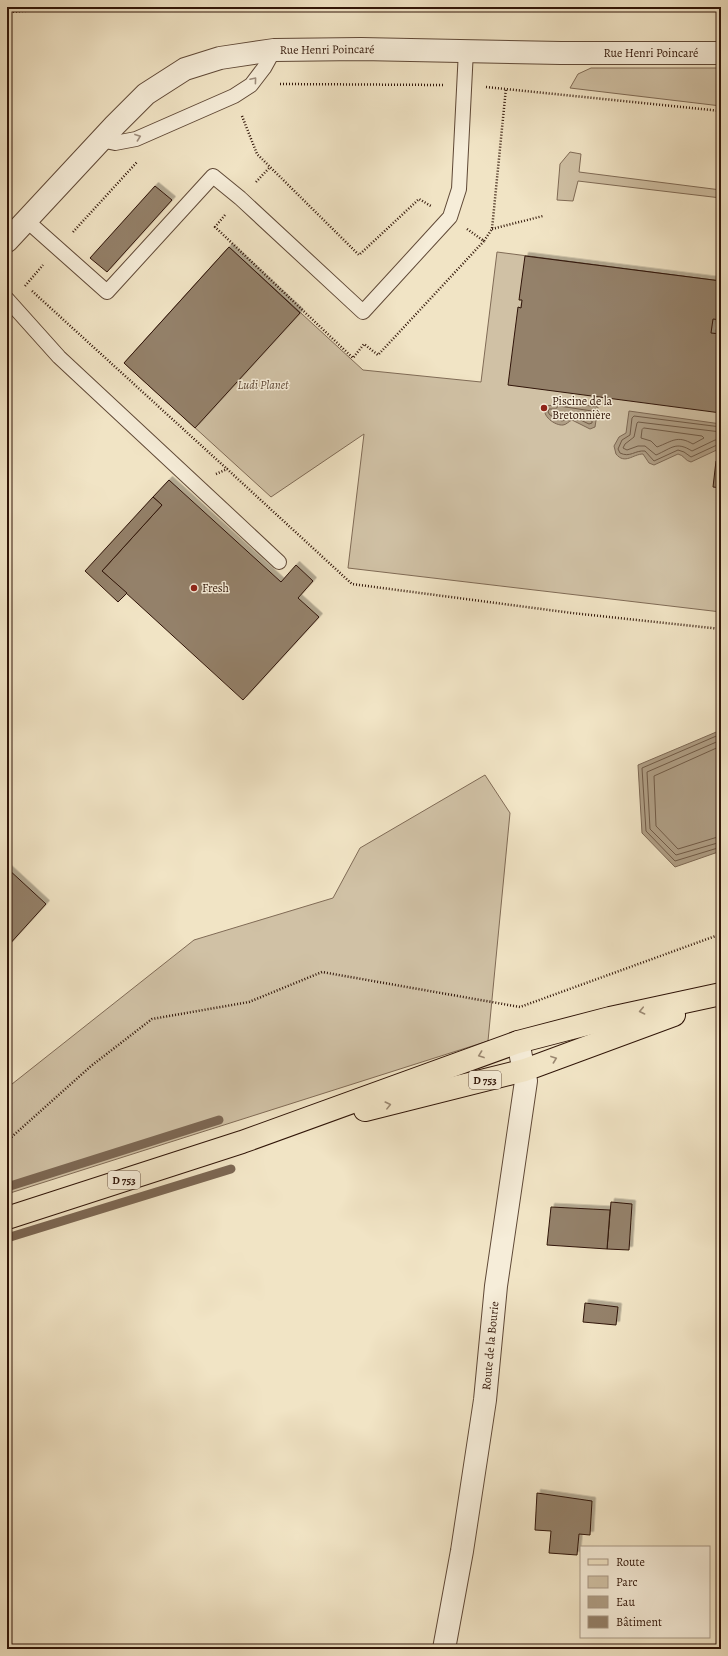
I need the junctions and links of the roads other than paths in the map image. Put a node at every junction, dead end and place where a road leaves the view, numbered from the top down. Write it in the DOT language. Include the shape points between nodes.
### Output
graph roads {
  1 [pos="274,50"];
  2 [pos="466,50"];
  3 [pos="721,53"];
  4 [pos="101,140"];
  5 [pos="26,220"];
  6 [pos="7,241"];
  7 [pos="8,300"];
  8 [pos="280,562"];
  9 [pos="721,995"];
  10 [pos="518,1042"];
  11 [pos="525,1070"];
  12 [pos="242,1142"];
  13 [pos="7,1218"];
  14 [pos="444,1649"];
  1 -- 2 [label="street, Rue Henri Poincaré"];
  1 -- 4 [label="street, Rue Henri Poincaré" via="220,58 186,69 146,94"];
  4 -- 1 [label="lane, one-way" via="115,143 136,139 234,96 251,85"];
  2 -- 3 [label="street, Rue Henri Poincaré"];
  2 -- 5 [label="lane" via="459,189 450,216 363,312 240,198 212,176 107,292"];
  4 -- 5 [label="street, Rue Henri Poincaré"];
  5 -- 6 [label="street, Rue Henri Poincaré"];
  7 -- 8 [label="lane" via="59,357"];
  9 -- 10 [label="main road, D 753, one-way" via="610,1018"];
  11 -- 9 [label="main road, D 753, one-way" via="668,1018"];
  10 -- 11 [label="street, Route de la Bourie"];
  10 -- 12 [label="main road, D 753, one-way"];
  12 -- 11 [label="main road, D 753, one-way"];
  11 -- 14 [label="street, Route de la Bourie" via="526,1081 496,1286 484,1400 462,1551"];
  12 -- 13 [label="main road, D 753"];
}
